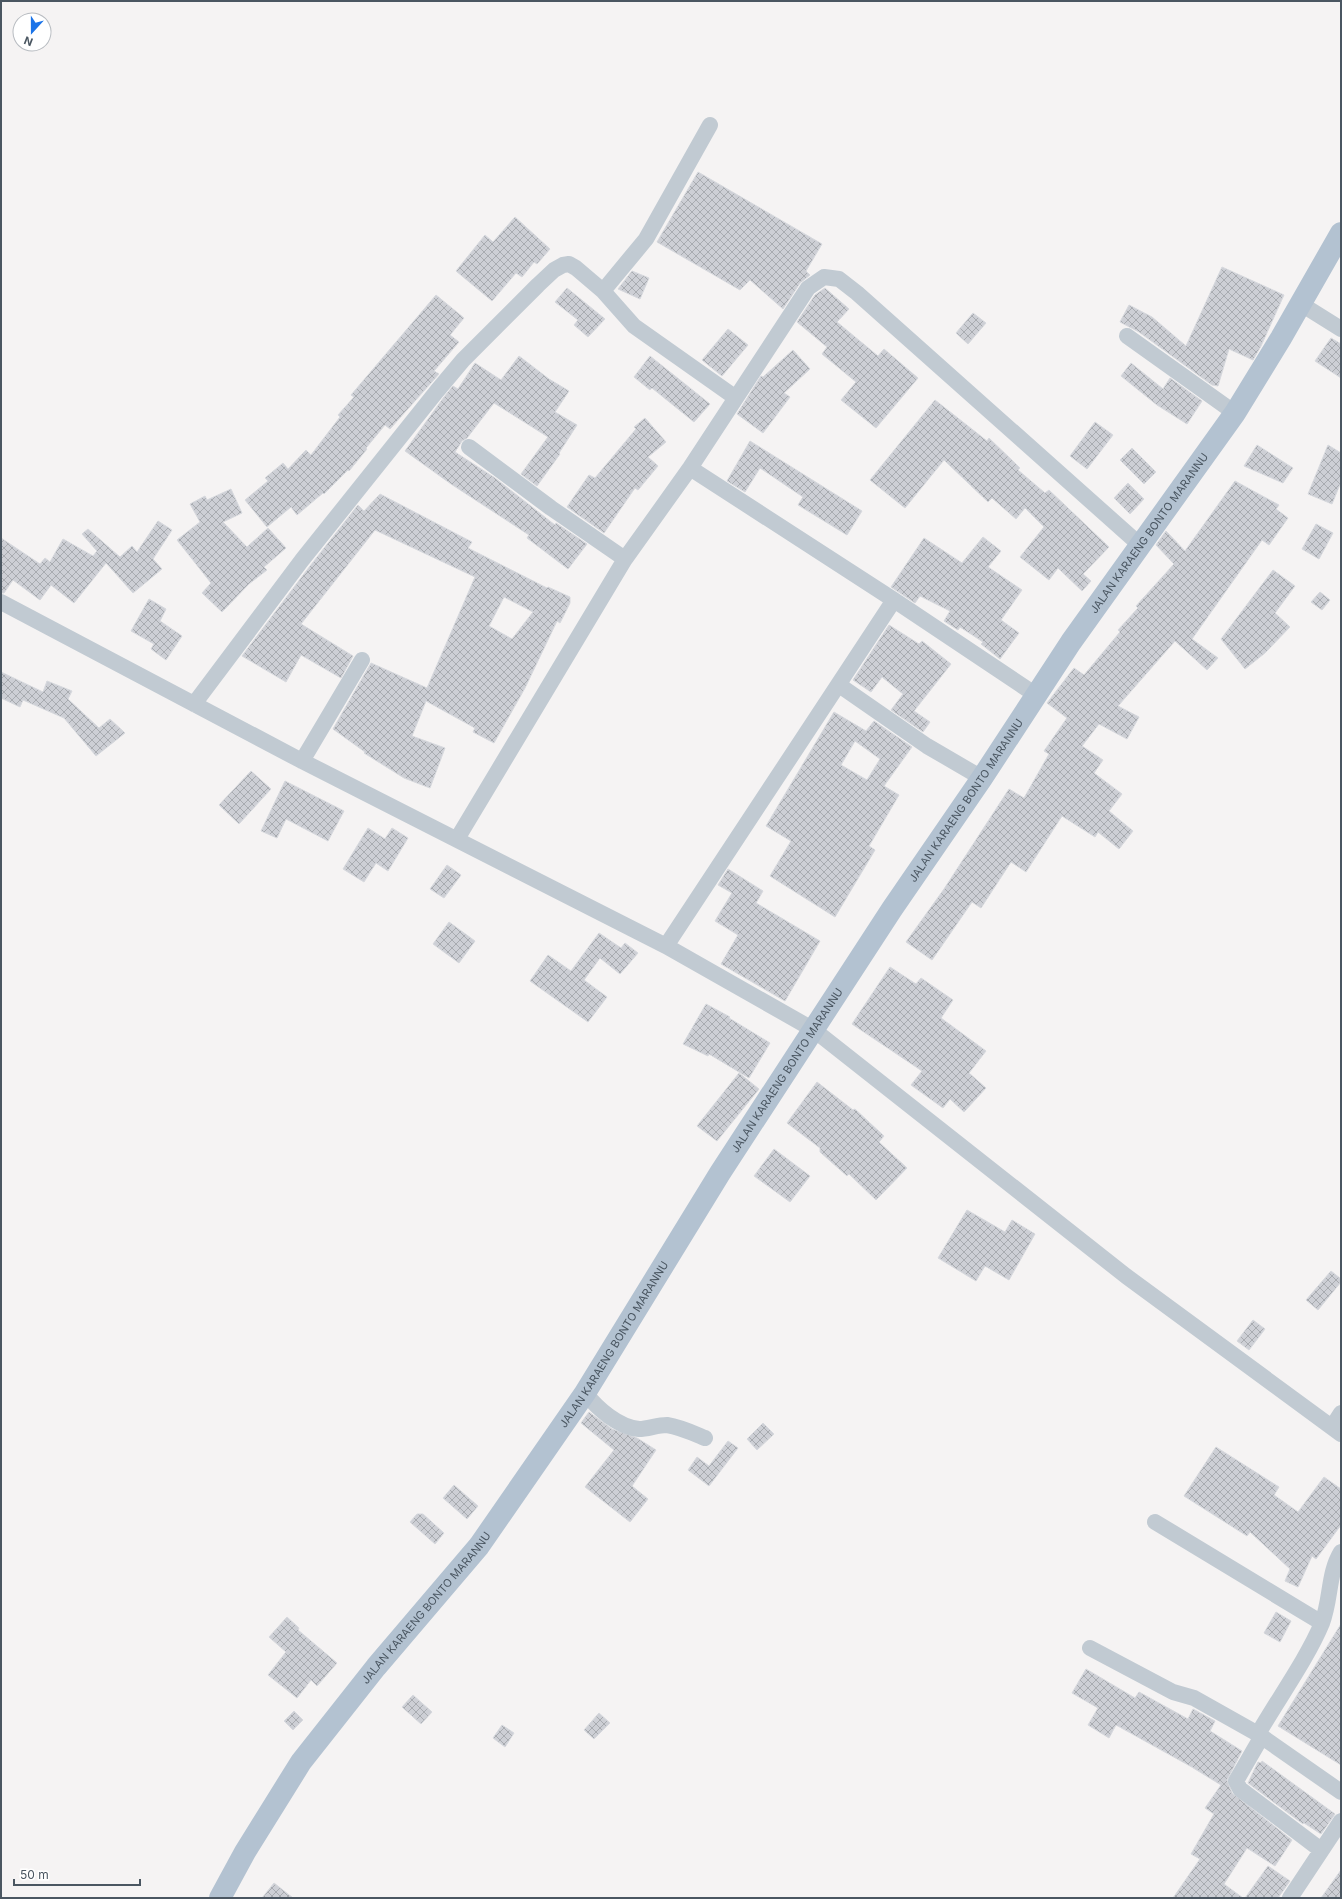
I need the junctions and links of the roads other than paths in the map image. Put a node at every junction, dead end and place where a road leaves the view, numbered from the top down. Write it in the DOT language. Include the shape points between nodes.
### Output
graph roads {
  1 [pos="710,125"];
  2 [pos="1341,233"];
  3 [pos="603,291"];
  4 [pos="1301,304"];
  5 [pos="1341,329"];
  6 [pos="1127,336"];
  7 [pos="736,398"];
  8 [pos="1235,412"];
  9 [pos="469,448"];
  10 [pos="690,468"];
  11 [pos="1140,545"];
  12 [pos="625,559"];
  13 [pos="894,600"];
  14 [pos="1,602"];
  15 [pos="362,660"];
  16 [pos="839,685"];
  17 [pos="1036,695"];
  18 [pos="194,704"];
  19 [pos="302,761"];
  20 [pos="982,778"];
  21 [pos="457,839"];
  22 [pos="666,946"];
  23 [pos="814,1030"];
  24 [pos="586,1393"];
  25 [pos="1341,1413"];
  26 [pos="1336,1430"];
  27 [pos="705,1438"];
  28 [pos="1155,1522"];
  29 [pos="1341,1552"];
  30 [pos="1322,1623"];
  31 [pos="1090,1648"];
  32 [pos="1260,1735"];
  33 [pos="1341,1792"];
  34 [pos="1341,1821"];
  35 [pos="1321,1850"];
  36 [pos="220,1898"];
  37 [pos="1290,1898"];
  1 -- 3 [label="street" via="646,239"];
  2 -- 4 [label="main road, JALAN KARAENG BONTO MARANNU"];
  3 -- 7 [label="street" via="634,326"];
  3 -- 18 [label="street" via="569,264 554,270 538,285 437,391 307,554"];
  4 -- 5 [label="street"];
  4 -- 8 [label="main road, JALAN KARAENG BONTO MARANNU"];
  6 -- 8 [label="street"];
  7 -- 10 [label="street"];
  7 -- 11 [label="street" via="808,288 824,277 839,279"];
  8 -- 11 [label="main road, JALAN KARAENG BONTO MARANNU"];
  9 -- 12 [label="street"];
  10 -- 12 [label="street"];
  10 -- 13 [label="street"];
  11 -- 17 [label="main road, JALAN KARAENG BONTO MARANNU"];
  12 -- 21 [label="street"];
  13 -- 16 [label="street"];
  13 -- 17 [label="street"];
  14 -- 18 [label="street"];
  15 -- 19 [label="street"];
  16 -- 20 [label="street" via="927,746"];
  16 -- 22 [label="street"];
  17 -- 20 [label="main road, JALAN KARAENG BONTO MARANNU"];
  18 -- 19 [label="street"];
  19 -- 21 [label="street"];
  20 -- 23 [label="main road, JALAN KARAENG BONTO MARANNU" via="892,909"];
  21 -- 22 [label="street"];
  22 -- 23 [label="street"];
  23 -- 24 [label="main road, JALAN KARAENG BONTO MARANNU" via="720,1173"];
  23 -- 26 [label="street" via="1126,1276"];
  24 -- 27 [label="street" via="595,1405 608,1415 632,1428 667,1425"];
  24 -- 36 [label="main road, JALAN KARAENG BONTO MARANNU" via="479,1546 376,1667 301,1762 245,1852"];
  25 -- 26 [label="street"];
  28 -- 30 [label="street"];
  29 -- 30 [label="street" via="1333,1572 1328,1605"];
  30 -- 32 [label="street"];
  31 -- 32 [label="street" via="1173,1692 1194,1698"];
  32 -- 33 [label="street"];
  32 -- 35 [label="street" via="1236,1782 1237,1786"];
  34 -- 35 [label="street"];
  35 -- 37 [label="street"];
}
